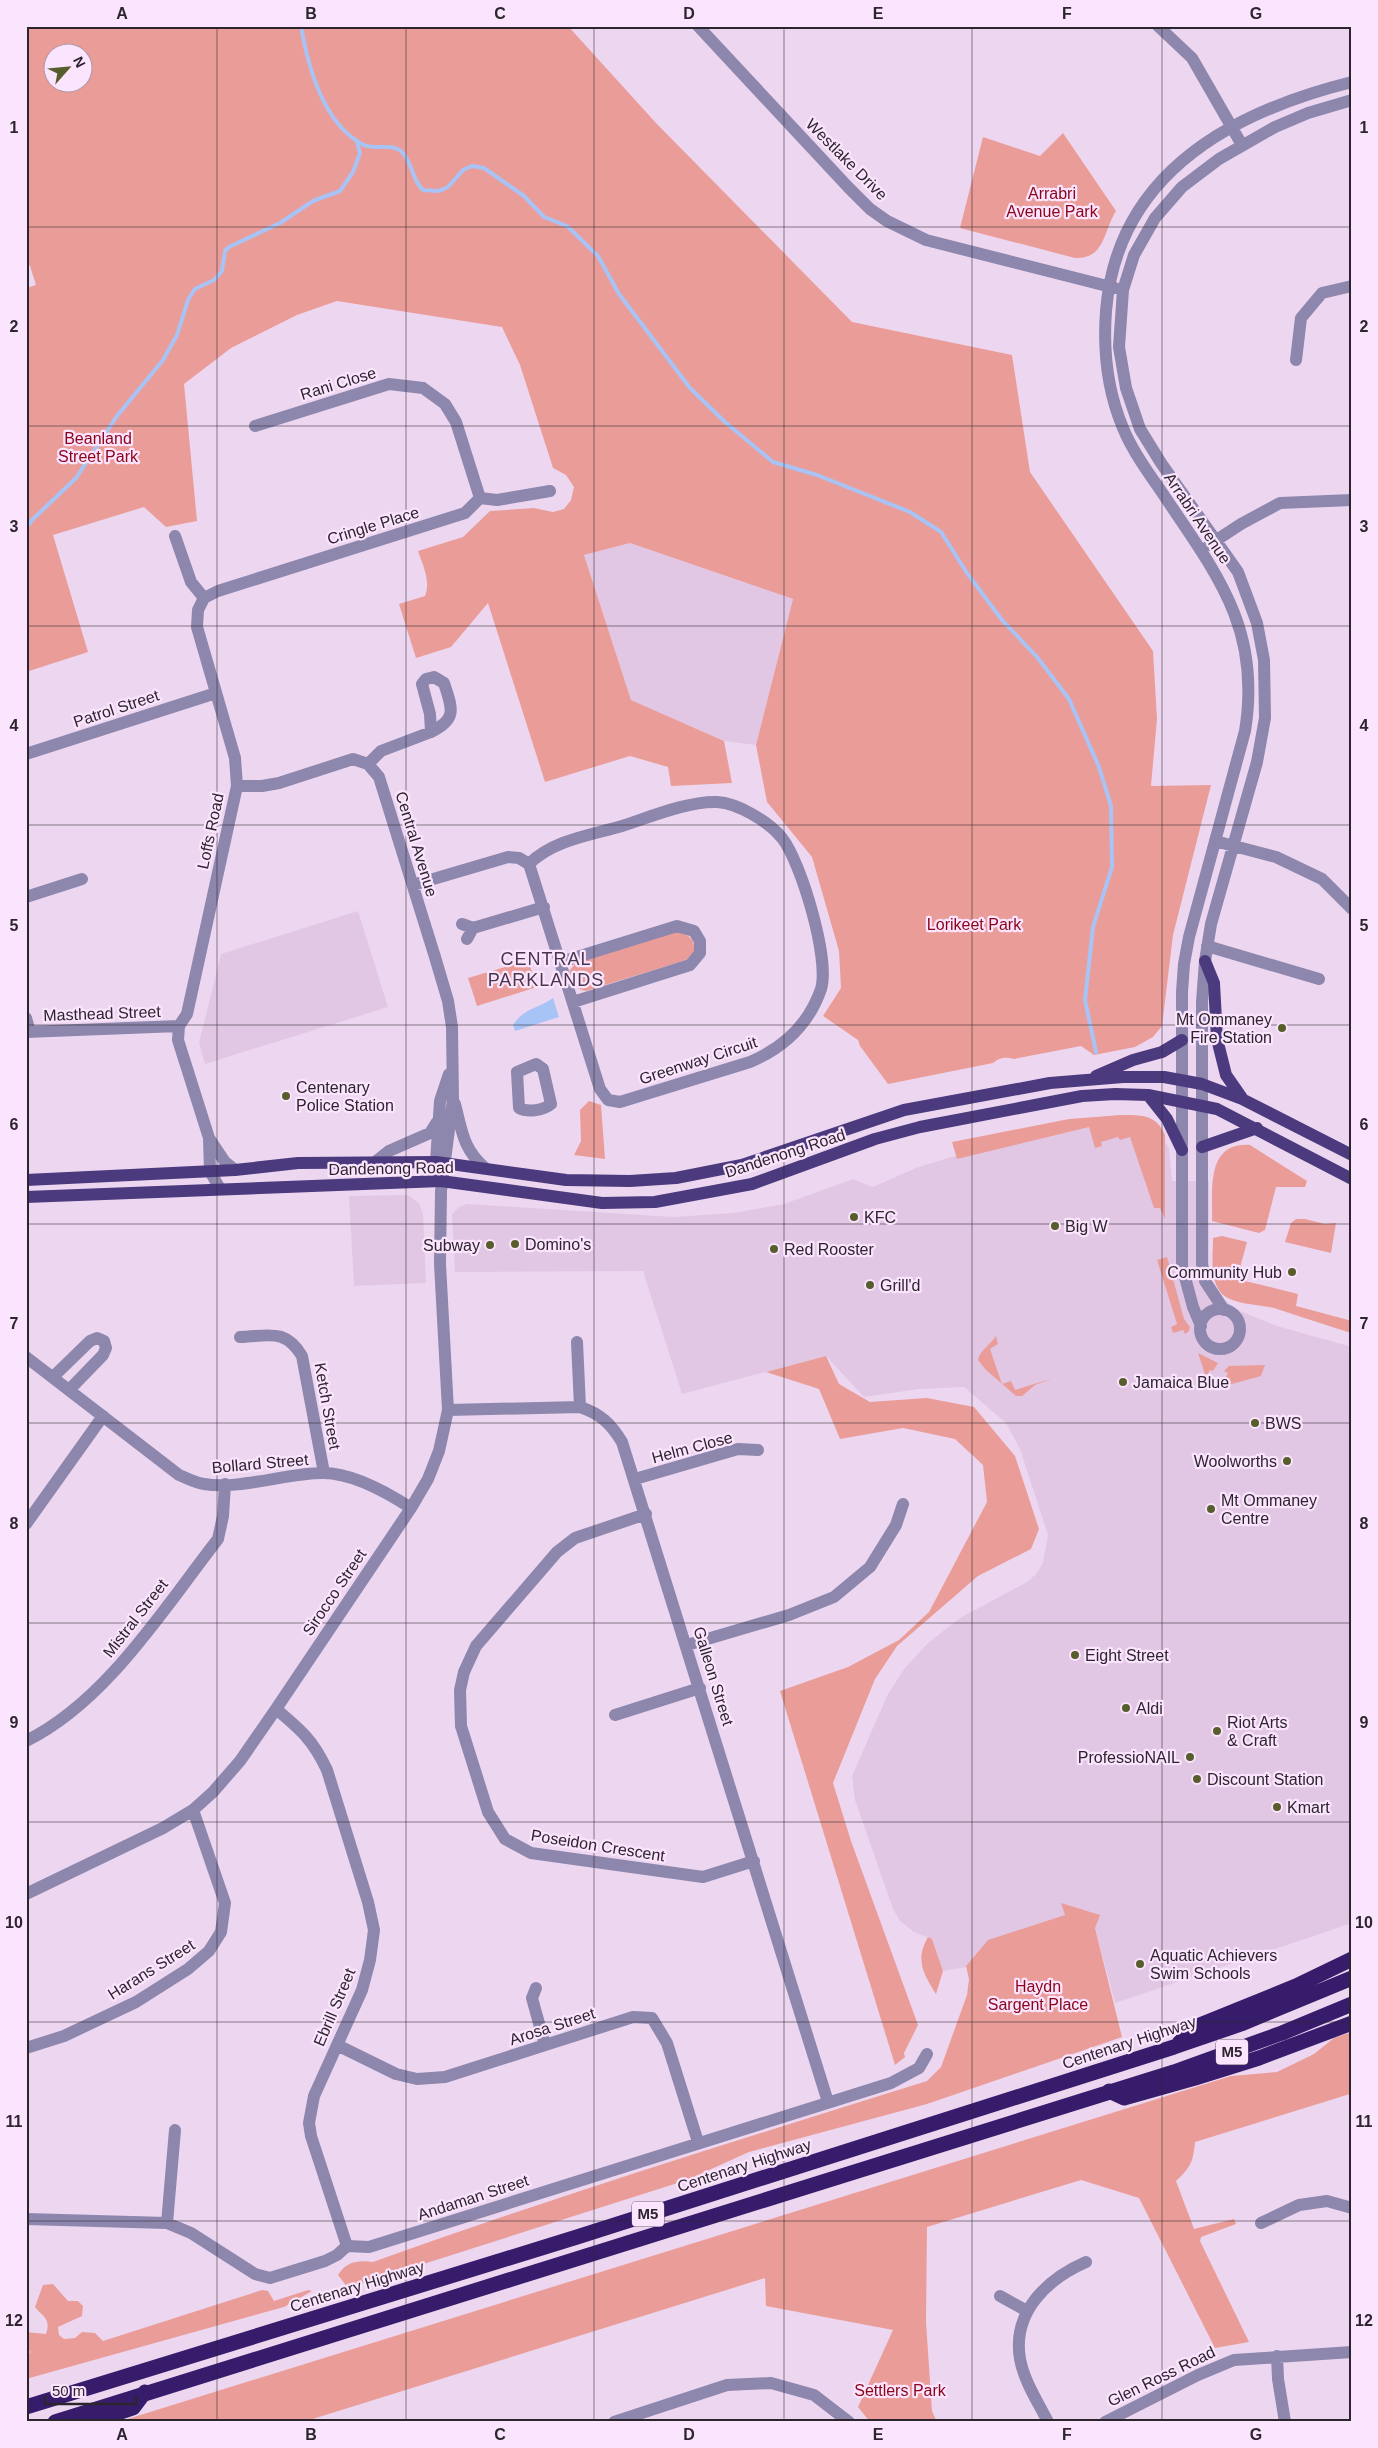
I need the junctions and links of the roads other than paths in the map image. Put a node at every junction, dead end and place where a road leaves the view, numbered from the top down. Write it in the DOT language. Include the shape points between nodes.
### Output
graph roads {
  1 [pos="698,26"];
  2 [pos="1158,26"];
  3 [pos="1352,82"];
  4 [pos="1352,100"];
  5 [pos="1231,128"];
  6 [pos="1242,145"];
  7 [pos="1108,285"];
  8 [pos="1352,286"];
  9 [pos="1123,290"];
  10 [pos="1296,360"];
  11 [pos="255,426"];
  12 [pos="550,491"];
  13 [pos="480,498"];
  14 [pos="1352,500"];
  15 [pos="175,536"];
  16 [pos="1216,540"];
  17 [pos="1201,551"];
  18 [pos="204,598"];
  19 [pos="216,693"];
  20 [pos="431,732"];
  21 [pos="26,754"];
  22 [pos="368,764"];
  23 [pos="237,786"];
  24 [pos="1215,841"];
  25 [pos="1233,846"];
  26 [pos="529,864"];
  27 [pos="82,880"];
  28 [pos="412,885"];
  29 [pos="26,896"];
  30 [pos="544,907"];
  31 [pos="1352,909"];
  32 [pos="467,930"];
  33 [pos="1208,946"];
  34 [pos="1205,961"];
  35 [pos="561,962"];
  36 [pos="1319,979"];
  37 [pos="573,1002"];
  38 [pos="26,1018"];
  39 [pos="179,1026"];
  40 [pos="28,1032"];
  41 [pos="1182,1040"];
  42 [pos="451,1069"];
  43 [pos="1089,1079"];
  44 [pos="1182,1079"];
  45 [pos="1202,1084"];
  46 [pos="1148,1095"];
  47 [pos="453,1099"];
  48 [pos="1242,1099"];
  49 [pos="1182,1101"];
  50 [pos="1202,1106"];
  51 [pos="438,1122"];
  52 [pos="1257,1128"];
  53 [pos="209,1138"];
  54 [pos="1202,1146"];
  55 [pos="1182,1150"];
  56 [pos="1352,1155"];
  57 [pos="441,1162"];
  58 [pos="374,1163"];
  59 [pos="485,1168"];
  60 [pos="236,1170"];
  61 [pos="210,1171"];
  62 [pos="1352,1178"];
  63 [pos="26,1180"];
  64 [pos="441,1181"];
  65 [pos="220,1189"];
  66 [pos="26,1198"];
  67 [pos="1224,1310"];
  68 [pos="1200,1326"];
  69 [pos="240,1337"];
  70 [pos="577,1342"];
  71 [pos="26,1357"];
  72 [pos="54,1376"];
  73 [pos="70,1388"];
  74 [pos="580,1407"];
  75 [pos="448,1410"];
  76 [pos="103,1416"];
  77 [pos="758,1450"];
  78 [pos="324,1473"];
  79 [pos="635,1479"];
  80 [pos="225,1484"];
  81 [pos="903,1504"];
  82 [pos="411,1508"];
  83 [pos="646,1514"];
  84 [pos="26,1524"];
  85 [pos="687,1645"];
  86 [pos="700,1688"];
  87 [pos="276,1709"];
  88 [pos="615,1715"];
  89 [pos="26,1740"];
  90 [pos="193,1810"];
  91 [pos="754,1861"];
  92 [pos="26,1894"];
  93 [pos="1352,1959"];
  94 [pos="1352,1978"];
  95 [pos="536,1988"];
  96 [pos="1352,2004"];
  97 [pos="1352,2023"];
  98 [pos="337,2045"];
  99 [pos="545,2045"];
  100 [pos="1174,2047"];
  101 [pos="26,2048"];
  102 [pos="927,2054"];
  103 [pos="1109,2091"];
  104 [pos="828,2102"];
  105 [pos="175,2130"];
  106 [pos="698,2142"];
  107 [pos="1352,2208"];
  108 [pos="26,2219"];
  109 [pos="1261,2223"];
  110 [pos="167,2224"];
  111 [pos="347,2246"];
  112 [pos="1086,2262"];
  113 [pos="1000,2296"];
  114 [pos="1028,2311"];
  115 [pos="1352,2352"];
  116 [pos="1277,2356"];
  117 [pos="145,2392"];
  118 [pos="26,2407"];
  119 [pos="639,2418"];
  120 [pos="55,2422"];
  121 [pos="91,2422"];
  122 [pos="614,2422"];
  123 [pos="849,2422"];
  124 [pos="1048,2422"];
  125 [pos="1105,2422"];
  126 [pos="1286,2422"];
  1 -- 7 [label="street, Westlake Drive" via="848,187 887,221 926,240"];
  2 -- 5 [label="street" via="1192,58"];
  3 -- 5 [label="street, Arrabri Avenue" via="1279,105"];
  4 -- 6 [label="street, Arrabri Avenue" via="1292,120"];
  5 -- 6 [label="street"];
  5 -- 7 [label="street, Arrabri Avenue" via="1188,156 1155,186 1136,212 1119,247"];
  6 -- 9 [label="street, Arrabri Avenue" via="1182,186 1155,218 1134,255"];
  7 -- 9 [label="street, Westlake Drive"];
  7 -- 17 [label="street, Arrabri Avenue" via="1105,350 1114,404 1131,446"];
  8 -- 10 [label="street" via="1322,293 1300,318"];
  9 -- 16 [label="street, Arrabri Avenue" via="1119,347 1126,388 1140,429"];
  11 -- 13 [label="street, Rani Close" via="389,384 423,388 445,404 456,422"];
  12 -- 13 [label="street" via="497,500"];
  13 -- 18 [label="street, Cringle Place" via="465,513"];
  14 -- 16 [label="street" via="1280,503"];
  15 -- 18 [label="street" via="191,582"];
  16 -- 17 [label="street"];
  16 -- 25 [label="street, Arrabri Avenue" via="1244,584 1257,623 1264,660 1265,718 1257,762"];
  17 -- 24 [label="street, Arrabri Avenue" via="1232,605 1242,635 1249,681 1245,731"];
  18 -- 19 [label="street, Loffs Road" via="198,610 196,627"];
  19 -- 21 [label="street, Patrol Street"];
  19 -- 23 [label="street, Loffs Road" via="235,758"];
  20 -- 22 [label="street" via="381,751"];
  22 -- 23 [label="street" via="352,759 279,783"];
  22 -- 28 [label="street, Central Avenue" via="379,777"];
  23 -- 39 [label="street, Loffs Road" via="187,1014"];
  24 -- 25 [label="street"];
  24 -- 41 [label="street, Arrabri Avenue" via="1189,937 1182,992"];
  25 -- 31 [label="street" via="1276,857 1322,879"];
  25 -- 33 [label="street, Arrabri Avenue"];
  26 -- 28 [label="street" via="519,858 508,857"];
  26 -- 30 [label="street, Greenway Circuit"];
  26 -- 37 [label="street, Greenway Circuit" via="548,848 667,812 718,802 753,814 781,838 797,864 822,956 821,987 811,1011 791,1038 768,1054 620,1102 608,1100 600,1089"];
  27 -- 29 [label="street"];
  28 -- 42 [label="street, Central Avenue" via="448,1001 452,1027"];
  30 -- 32 [label="street"];
  30 -- 35 [label="street, Greenway Circuit"];
  33 -- 34 [label="street, Arrabri Avenue"];
  33 -- 36 [label="street"];
  34 -- 45 [label="street, Arrabri Avenue"];
  34 -- 48 [label="main road" via="1214,982 1217,1039 1226,1075"];
  35 -- 37 [label="street, Greenway Circuit"];
  35 -- 37 [label="street" via="677,926 694,931 700,941 700,953 690,965"];
  38 -- 40 [label="street"];
  39 -- 40 [label="street, Masthead Street"];
  39 -- 53 [label="street" via="178,1040"];
  41 -- 43 [label="main road" via="1162,1052 1133,1060"];
  41 -- 44 [label="street, Arrabri Avenue"];
  42 -- 47 [label="street, Central Avenue"];
  42 -- 51 [label="street, Central Avenue" via="440,1101"];
  43 -- 44 [label="main road, Dandenong Road"];
  43 -- 59 [label="main road, Dandenong Road" via="1050,1083 904,1110 742,1165 683,1177 630,1181 566,1180"];
  44 -- 45 [label="main road, Dandenong Road"];
  44 -- 49 [label="street, Arrabri Avenue"];
  45 -- 48 [label="main road, Dandenong Road"];
  45 -- 50 [label="street, Arrabri Avenue"];
  46 -- 49 [label="main road, Dandenong Road"];
  46 -- 55 [label="main road" via="1167,1119"];
  46 -- 64 [label="main road, Dandenong Road" via="1082,1096 920,1127 875,1139 752,1184 655,1202 602,1203"];
  47 -- 57 [label="street, Central Avenue"];
  47 -- 59 [label="street, Central Avenue" via="467,1147 472,1157"];
  48 -- 56 [label="main road, Dandenong Road"];
  49 -- 50 [label="main road, Dandenong Road"];
  49 -- 55 [label="street, Arrabri Avenue"];
  50 -- 52 [label="main road, Dandenong Road" via="1218,1108"];
  50 -- 54 [label="street, Arrabri Avenue"];
  51 -- 57 [label="street, Central Avenue"];
  51 -- 58 [label="street" via="430,1133 389,1151"];
  52 -- 54 [label="main road"];
  52 -- 62 [label="main road, Dandenong Road"];
  53 -- 60 [label="street"];
  53 -- 61 [label="street"];
  54 -- 67 [label="street, Arrabri Avenue" via="1202,1264 1205,1282"];
  55 -- 68 [label="street, Arrabri Avenue" via="1182,1266"];
  57 -- 58 [label="main road, Dandenong Road"];
  57 -- 59 [label="main road, Dandenong Road"];
  57 -- 64 [label="street, Central Avenue"];
  58 -- 60 [label="main road, Dandenong Road" via="298,1163"];
  60 -- 61 [label="main road, Dandenong Road"];
  61 -- 63 [label="main road, Dandenong Road"];
  61 -- 65 [label="street"];
  64 -- 65 [label="main road, Dandenong Road"];
  64 -- 75 [label="street, Sirocco Street" via="440,1264"];
  65 -- 66 [label="main road, Dandenong Road"];
  67 -- 68 [label="street" via="1208,1314"];
  67 -- 68 [label="street" via="1238,1321 1240,1333 1234,1344 1223,1349 1211,1347 1202,1338"];
  69 -- 78 [label="street, Ketch Street" via="283,1336 296,1346 302,1356"];
  70 -- 74 [label="street"];
  71 -- 72 [label="street, Bollard Street"];
  72 -- 73 [label="street, Bollard Street"];
  72 -- 73 [label="street" via="90,1341 97,1338 104,1341 103,1355"];
  73 -- 76 [label="street, Bollard Street"];
  74 -- 75 [label="street, Galleon Street"];
  74 -- 79 [label="street, Galleon Street" via="595,1412 611,1424 622,1442"];
  75 -- 82 [label="street, Sirocco Street" via="439,1451"];
  76 -- 80 [label="street, Bollard Street" via="179,1475 204,1484"];
  76 -- 84 [label="street"];
  77 -- 79 [label="street, Helm Close" via="738,1450"];
  78 -- 80 [label="street, Bollard Street"];
  78 -- 82 [label="street, Bollard Street" via="385,1491"];
  79 -- 83 [label="street, Galleon Street"];
  80 -- 89 [label="street, Mistral Street" via="218,1539 96,1691 50,1729"];
  81 -- 85 [label="street" via="896,1525 870,1567 834,1597 789,1615"];
  82 -- 87 [label="street, Sirocco Street"];
  83 -- 85 [label="street, Galleon Street"];
  83 -- 91 [label="street, Poseidon Crescent" via="575,1538 557,1552 476,1646 464,1672 459,1707 488,1812 505,1839 531,1853 703,1877"];
  85 -- 86 [label="street, Galleon Street"];
  86 -- 88 [label="street"];
  86 -- 91 [label="street, Galleon Street"];
  87 -- 90 [label="street, Sirocco Street" via="240,1761"];
  87 -- 98 [label="street, Ebrill Street" via="308,1736 327,1770 374,1930 362,1990"];
  90 -- 92 [label="street, Sirocco Street" via="163,1828"];
  90 -- 101 [label="street, Harans Street" via="224,1903 221,1932 209,1951 188,1969 136,2002 64,2036"];
  91 -- 104 [label="street, Galleon Street"];
  93 -- 100 [label="highway" via="1196,2027"];
  94 -- 100 [label="highway, Centenary Highway / M5" via="1250,2021"];
  95 -- 99 [label="street" via="532,1998"];
  96 -- 103 [label="highway, M5" via="1228,2053"];
  97 -- 103 [label="highway" via="1260,2058 1124,2098"];
  98 -- 99 [label="street, Arosa Street" via="396,2074 417,2079 446,2077"];
  98 -- 111 [label="street, Ebrill Street" via="314,2096 309,2123"];
  99 -- 106 [label="street, Arosa Street" via="633,2017 652,2018 667,2043"];
  100 -- 118 [label="highway, Centenary Highway / M5"];
  102 -- 104 [label="street, Andaman Street" via="919,2068 904,2077"];
  103 -- 117 [label="highway, M5"];
  104 -- 106 [label="street, Andaman Street"];
  105 -- 110 [label="street"];
  106 -- 111 [label="street, Andaman Street" via="369,2247"];
  107 -- 109 [label="street" via="1327,2201 1299,2205"];
  108 -- 110 [label="street"];
  110 -- 111 [label="street" via="192,2233 254,2274 270,2278 325,2261"];
  112 -- 114 [label="street" via="1043,2288"];
  113 -- 114 [label="street"];
  114 -- 124 [label="street" via="1021,2333 1020,2358"];
  115 -- 116 [label="street, Glen Ross Road"];
  116 -- 125 [label="street, Glen Ross Road" via="1234,2360 1220,2365"];
  116 -- 126 [label="street"];
  117 -- 120 [label="highway, M5"];
  117 -- 121 [label="highway" via="133,2408"];
  119 -- 122 [label="street"];
  119 -- 123 [label="street" via="726,2385 771,2383 814,2395"];
}
